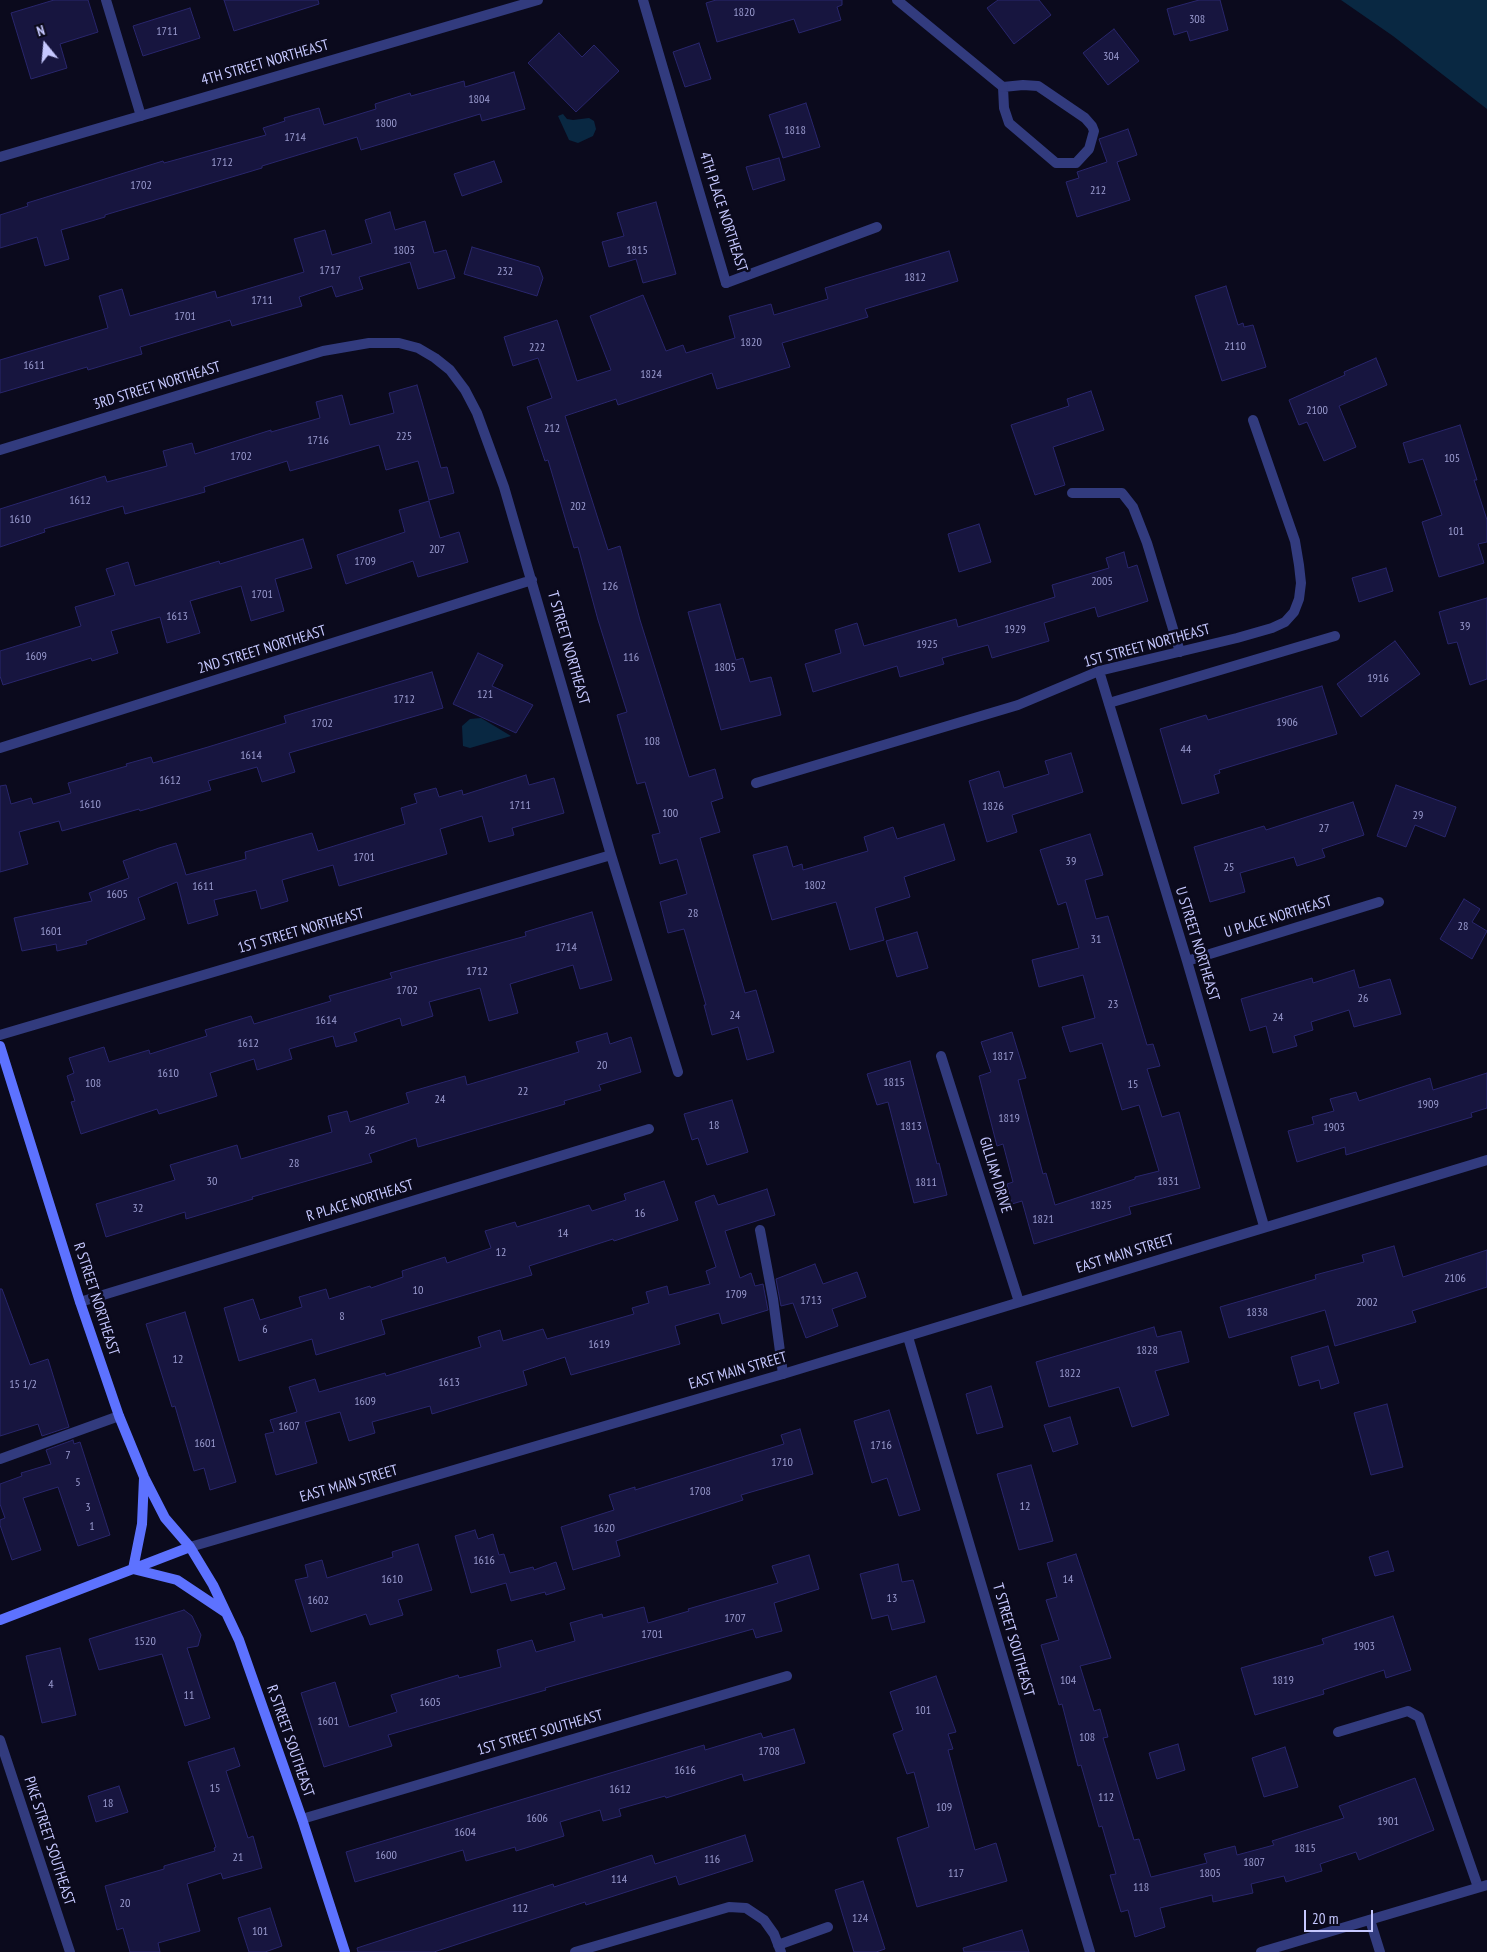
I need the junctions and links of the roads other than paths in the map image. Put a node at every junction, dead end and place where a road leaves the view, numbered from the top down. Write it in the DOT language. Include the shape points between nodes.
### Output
graph roads {
  1 [pos="106,0"];
  2 [pos="538,0"];
  3 [pos="643,0"];
  4 [pos="897,0"];
  5 [pos="1003,86"];
  6 [pos="141,116"];
  7 [pos="0,157"];
  8 [pos="877,227"];
  9 [pos="322,351"];
  10 [pos="1253,420"];
  11 [pos="0,450"];
  12 [pos="1072,493"];
  13 [pos="532,580"];
  14 [pos="1335,636"];
  15 [pos="1180,652"];
  16 [pos="1099,672"];
  17 [pos="1109,703"];
  18 [pos="0,748"];
  19 [pos="756,783"];
  20 [pos="611,854"];
  21 [pos="1379,902"];
  22 [pos="1187,961"];
  23 [pos="0,1036"];
  24 [pos="0,1046"];
  25 [pos="942,1056"];
  26 [pos="678,1072"];
  27 [pos="649,1129"];
  28 [pos="1487,1160"];
  29 [pos="1264,1226"];
  30 [pos="760,1230"];
  31 [pos="80,1302"];
  32 [pos="1019,1302"];
  33 [pos="908,1337"];
  34 [pos="783,1374"];
  35 [pos="119,1416"];
  36 [pos="0,1459"];
  37 [pos="144,1477"];
  38 [pos="190,1547"];
  39 [pos="132,1568"];
  40 [pos="226,1613"];
  41 [pos="0,1620"];
  42 [pos="787,1676"];
  43 [pos="1338,1732"];
  44 [pos="0,1740"];
  45 [pos="302,1819"];
  46 [pos="1483,1886"];
  47 [pos="1370,1920"];
  48 [pos="828,1927"];
  49 [pos="779,1949"];
  50 [pos="70,1952"];
  51 [pos="345,1952"];
  52 [pos="575,1952"];
  53 [pos="1090,1952"];
  54 [pos="1261,1952"];
  55 [pos="1380,1952"];
  1 -- 6 [label="street"];
  2 -- 6 [label="street, 4TH STREET NORTHEAST"];
  3 -- 8 [label="street, 4TH PLACE NORTHEAST" via="726,283"];
  4 -- 5 [label="street"];
  5 -- 5 [label="street" via="1038,86 1085,118 1094,131 1089,149 1076,163 1056,163 1009,123 1004,108"];
  6 -- 7 [label="street, 4TH STREET NORTHEAST"];
  9 -- 11 [label="street, 3RD STREET NORTHEAST"];
  9 -- 13 [label="street, T STREET NORTHEAST" via="370,343 399,343 418,348 450,370 469,398 489,443"];
  10 -- 15 [label="street, 1ST STREET NORTHEAST" via="1295,540 1300,583 1297,606 1290,618 1272,628"];
  12 -- 15 [label="street" via="1122,493 1133,507"];
  13 -- 18 [label="street, 2ND STREET NORTHEAST"];
  13 -- 20 [label="street, T STREET NORTHEAST"];
  14 -- 17 [label="street"];
  15 -- 16 [label="street, 1ST STREET NORTHEAST"];
  16 -- 17 [label="street, U STREET NORTHEAST"];
  16 -- 19 [label="street, 1ST STREET NORTHEAST" via="1018,705"];
  17 -- 22 [label="street, U STREET NORTHEAST"];
  20 -- 23 [label="street, 1ST STREET NORTHEAST"];
  20 -- 26 [label="street, T STREET NORTHEAST"];
  21 -- 22 [label="street, U PLACE NORTHEAST"];
  22 -- 29 [label="street, U STREET NORTHEAST"];
  24 -- 31 [label="main road, R STREET NORTHEAST"];
  25 -- 32 [label="street, GILLIAM DRIVE"];
  27 -- 31 [label="street, R PLACE NORTHEAST"];
  28 -- 29 [label="street, EAST MAIN STREET"];
  29 -- 32 [label="street, EAST MAIN STREET"];
  30 -- 34 [label="street"];
  31 -- 35 [label="main road, R STREET NORTHEAST"];
  32 -- 33 [label="street, EAST MAIN STREET"];
  33 -- 34 [label="street, EAST MAIN STREET"];
  33 -- 53 [label="street, T STREET SOUTHEAST"];
  34 -- 38 [label="street, EAST MAIN STREET"];
  35 -- 36 [label="street"];
  35 -- 37 [label="main road, R STREET NORTHEAST"];
  37 -- 38 [label="main road, R STREET NORTHEAST" via="166,1518"];
  37 -- 39 [label="main road" via="142,1524"];
  38 -- 39 [label="main road, EAST MAIN STREET"];
  38 -- 40 [label="main road, R STREET SOUTHEAST"];
  39 -- 40 [label="main road" via="177,1580"];
  39 -- 41 [label="main road, EAST MAIN STREET"];
  40 -- 45 [label="main road, R STREET SOUTHEAST" via="240,1640"];
  42 -- 45 [label="street, 1ST STREET SOUTHEAST"];
  43 -- 46 [label="street" via="1408,1711 1419,1717"];
  44 -- 50 [label="street, PIKE STREET SOUTHEAST"];
  45 -- 51 [label="main road, R STREET SOUTHEAST"];
  46 -- 47 [label="street"];
  47 -- 54 [label="street"];
  47 -- 55 [label="street"];
  48 -- 49 [label="street"];
  49 -- 52 [label="street" via="764,1920 746,1908 729,1907"];
}
